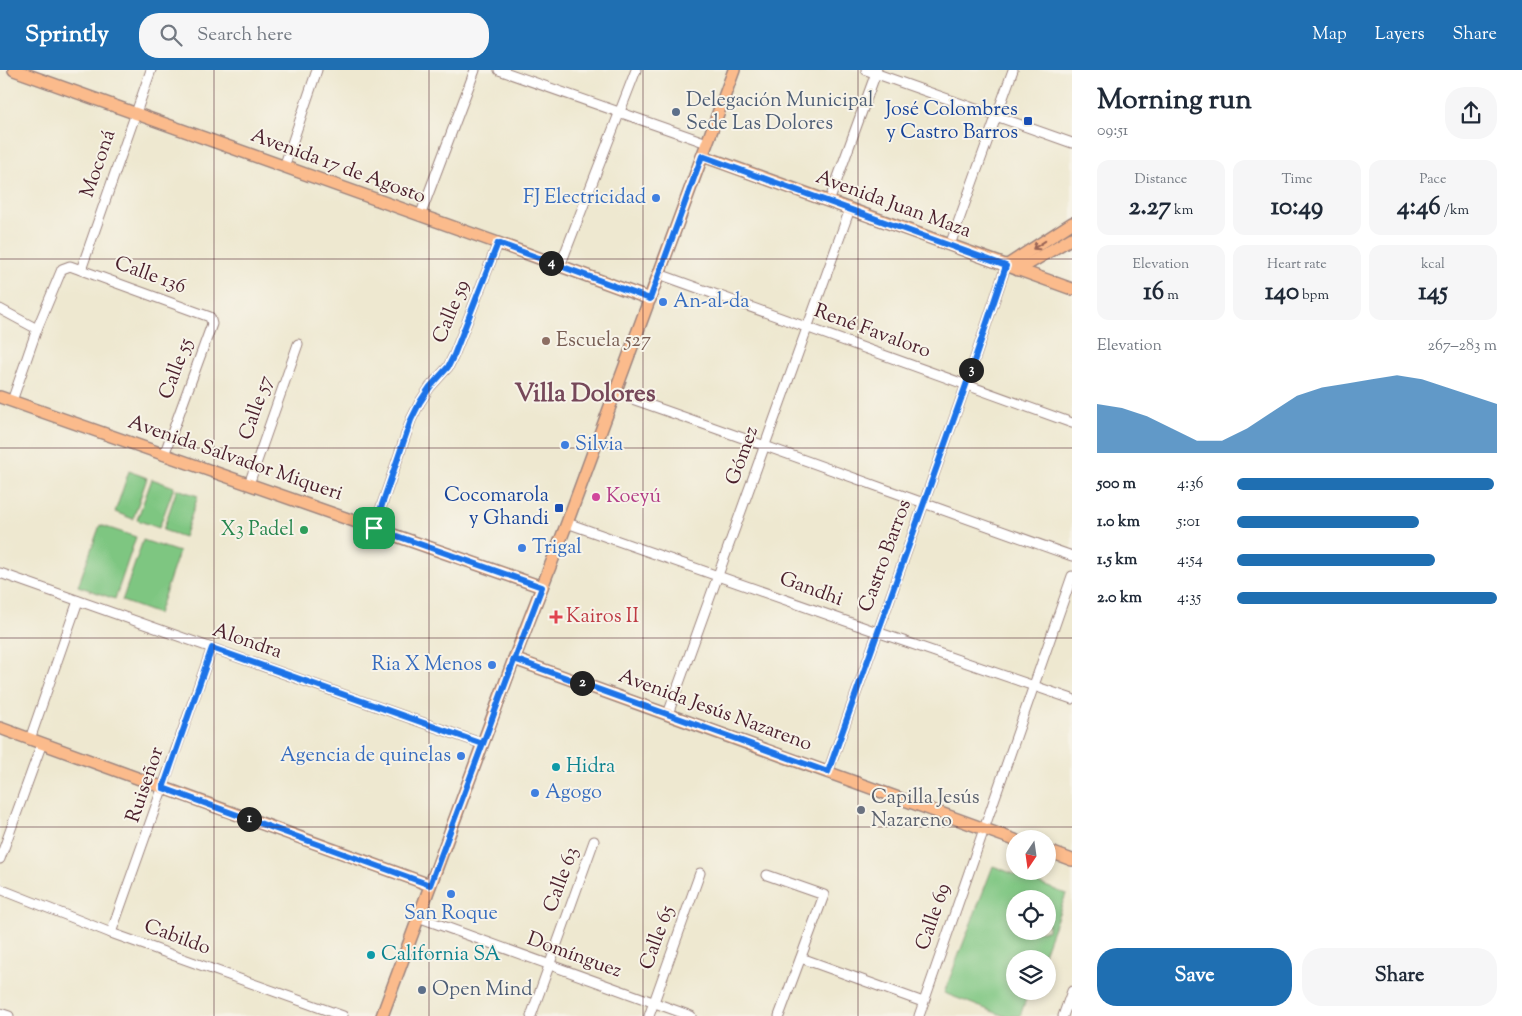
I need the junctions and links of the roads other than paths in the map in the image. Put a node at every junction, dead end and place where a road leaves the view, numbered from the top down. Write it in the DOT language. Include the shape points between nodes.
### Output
graph roads {
  1 [pos="14,70"];
  2 [pos="151,70"];
  3 [pos="317,70"];
  4 [pos="475,70"];
  5 [pos="498,70"];
  6 [pos="636,70"];
  7 [pos="734,70"];
  8 [pos="866,70"];
  9 [pos="1013,70"];
  10 [pos="876,72"];
  11 [pos="620,113"];
  12 [pos="134,114"];
  13 [pos="996,116"];
  14 [pos="708,143"];
  15 [pos="1072,143"];
  16 [pos="702,156"];
  17 [pos="284,167"];
  18 [pos="829,202"];
  19 [pos="850,209"];
  20 [pos="420,216"];
  21 [pos="1072,223"];
  22 [pos="1072,238"];
  23 [pos="498,243"];
  24 [pos="950,245"];
  25 [pos="560,266"];
  26 [pos="1006,266"];
  27 [pos="81,270"];
  28 [pos="1018,270"];
  29 [pos="659,274"];
  30 [pos="1072,289"];
  31 [pos="650,299"];
  32 [pos="0,309"];
  33 [pos="212,324"];
  34 [pos="808,328"];
  35 [pos="37,329"];
  36 [pos="298,344"];
  37 [pos="966,385"];
  38 [pos="615,393"];
  39 [pos="0,397"];
  40 [pos="12,401"];
  41 [pos="1072,423"];
  42 [pos="765,445"];
  43 [pos="164,455"];
  44 [pos="249,484"];
  45 [pos="923,503"];
  46 [pos="567,523"];
  47 [pos="374,528"];
  48 [pos="1072,556"];
  49 [pos="0,573"];
  50 [pos="718,575"];
  51 [pos="1072,576"];
  52 [pos="542,587"];
  53 [pos="78,601"];
  54 [pos="877,632"];
  55 [pos="212,648"];
  56 [pos="514,659"];
  57 [pos="1034,685"];
  58 [pos="1072,699"];
  59 [pos="668,714"];
  60 [pos="0,728"];
  61 [pos="30,739"];
  62 [pos="42,743"];
  63 [pos="483,744"];
  64 [pos="828,772"];
  65 [pos="163,788"];
  66 [pos="983,829"];
  67 [pos="1006,837"];
  68 [pos="594,841"];
  69 [pos="1056,854"];
  70 [pos="0,858"];
  71 [pos="1072,860"];
  72 [pos="700,873"];
  73 [pos="767,875"];
  74 [pos="430,885"];
  75 [pos="0,889"];
  76 [pos="418,917"];
  77 [pos="111,933"];
  78 [pos="801,958"];
  79 [pos="549,966"];
  80 [pos="1072,991"];
  81 [pos="1070,1001"];
  82 [pos="654,1002"];
  83 [pos="924,1002"];
  84 [pos="0,1013"];
  85 [pos="9,1016"];
  86 [pos="342,1016"];
  87 [pos="382,1016"];
  88 [pos="530,1016"];
  89 [pos="649,1016"];
  90 [pos="691,1016"];
  91 [pos="779,1016"];
  92 [pos="919,1016"];
  93 [pos="1063,1016"];
  1 -- 12 [label="main road, Avenida 17 de Agosto"];
  2 -- 12 [label="street, Moconá"];
  3 -- 17 [label="street"];
  4 -- 20 [label="street"];
  5 -- 11 [label="street"];
  6 -- 11 [label="street"];
  7 -- 14 [label="main road"];
  8 -- 10 [label="street"];
  9 -- 13 [label="street"];
  10 -- 13 [label="street"];
  10 -- 18 [label="street"];
  11 -- 14 [label="street"];
  11 -- 25 [label="street"];
  12 -- 17 [label="main road, Avenida 17 de Agosto"];
  12 -- 27 [label="street, Moconá"];
  13 -- 15 [label="street"];
  13 -- 24 [label="street"];
  14 -- 16 [label="main road"];
  16 -- 18 [label="main road, Avenida Juan Maza"];
  16 -- 29 [label="main road"];
  17 -- 20 [label="main road, Avenida 17 de Agosto"];
  18 -- 19 [label="main road, Avenida Juan Maza"];
  19 -- 24 [label="main road, Avenida Juan Maza"];
  19 -- 34 [label="street, Gómez"];
  20 -- 23 [label="main road, Avenida 17 de Agosto"];
  21 -- 26 [label="main road, one-way"];
  22 -- 28 [label="main road"];
  23 -- 25 [label="main road, Avenida 17 de Agosto"];
  23 -- 47 [label="street, Calle 59" via="454,355 411,420"];
  24 -- 26 [label="main road, Avenida Juan Maza"];
  25 -- 31 [label="main road, Avenida 17 de Agosto"];
  26 -- 28 [label="main road, Avenida Juan Maza"];
  26 -- 37 [label="street, Castro Barros"];
  27 -- 33 [label="street, Calle 136" via="210,317"];
  27 -- 35 [label="street, Calle 136" via="70,266 62,269"];
  28 -- 30 [label="main road, Avenida Juan Maza"];
  29 -- 31 [label="main road"];
  29 -- 34 [label="street, René Favaloro"];
  31 -- 38 [label="main road"];
  32 -- 35 [label="street"];
  33 -- 43 [label="street, Calle 55"];
  34 -- 37 [label="street, René Favaloro"];
  34 -- 42 [label="street, Gómez"];
  35 -- 40 [label="street"];
  36 -- 44 [label="street, Calle 57"];
  37 -- 41 [label="street, René Favaloro"];
  37 -- 45 [label="street, Castro Barros"];
  38 -- 42 [label="street"];
  38 -- 46 [label="main road"];
  39 -- 40 [label="main road, Avenida Salvador Miqueri"];
  40 -- 43 [label="main road, Avenida Salvador Miqueri"];
  42 -- 45 [label="street"];
  42 -- 50 [label="street, Gómez"];
  43 -- 44 [label="main road, Avenida Salvador Miqueri"];
  44 -- 47 [label="main road, Avenida Salvador Miqueri"];
  45 -- 48 [label="street"];
  45 -- 54 [label="street, Castro Barros"];
  46 -- 50 [label="street, Gandhi"];
  46 -- 52 [label="main road"];
  47 -- 52 [label="main road, Avenida Salvador Miqueri"];
  49 -- 53 [label="street, Alondra"];
  50 -- 54 [label="street, Gandhi"];
  50 -- 59 [label="street, Gómez"];
  51 -- 57 [label="street, Calle 69"];
  52 -- 56 [label="main road"];
  53 -- 55 [label="street, Alondra"];
  53 -- 61 [label="street"];
  54 -- 57 [label="street, Gandhi"];
  54 -- 64 [label="street, Castro Barros"];
  55 -- 63 [label="street, Alondra"];
  55 -- 65 [label="street, Ruiseñor"];
  56 -- 59 [label="main road, Avenida Jesús Nazareno"];
  56 -- 63 [label="main road"];
  57 -- 58 [label="street, Gandhi"];
  57 -- 66 [label="street, Calle 69"];
  59 -- 64 [label="main road, Avenida Jesús Nazareno"];
  60 -- 61 [label="main road"];
  61 -- 62 [label="main road"];
  62 -- 65 [label="main road"];
  62 -- 70 [label="street"];
  63 -- 74 [label="main road"];
  64 -- 66 [label="main road, Avenida Jesús Nazareno"];
  65 -- 74 [label="main road"];
  65 -- 77 [label="street, Ruiseñor"];
  66 -- 67 [label="main road, Avenida Jesús Nazareno"];
  66 -- 83 [label="street, Calle 69"];
  68 -- 79 [label="street, Calle 63"];
  69 -- 71 [label="main road"];
  72 -- 82 [label="street, Calle 65"];
  73 -- 78 [label="street" via="824,895"];
  74 -- 76 [label="main road"];
  75 -- 77 [label="street, Cabildo"];
  76 -- 79 [label="street, Domínguez"];
  76 -- 87 [label="main road"];
  77 -- 86 [label="street, Cabildo"];
  78 -- 83 [label="street"];
  78 -- 91 [label="street"];
  79 -- 82 [label="street, Domínguez"];
  79 -- 88 [label="street, Calle 63"];
  80 -- 81 [label="street"];
  81 -- 93 [label="street"];
  82 -- 89 [label="street, Calle 65"];
  82 -- 90 [label="street, Domínguez"];
  83 -- 92 [label="street, Calle 69"];
  84 -- 85 [label="street"];
}
